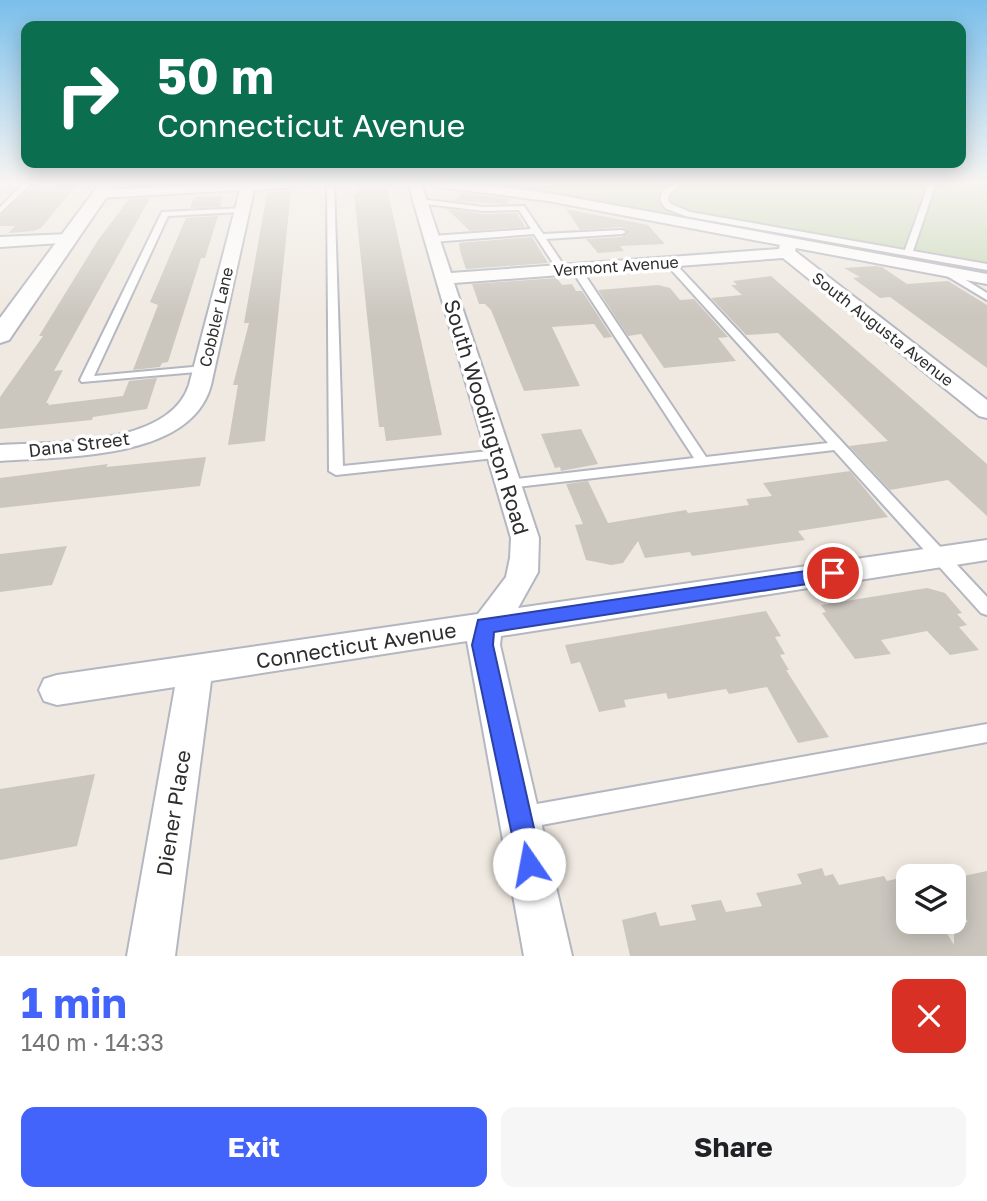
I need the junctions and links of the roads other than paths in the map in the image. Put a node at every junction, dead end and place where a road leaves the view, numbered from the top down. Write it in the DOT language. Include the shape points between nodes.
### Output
graph roads {
  1 [pos="77,228"];
  2 [pos="159,228"];
  3 [pos="237,228"];
  4 [pos="331,228"];
  5 [pos="428,228"];
  6 [pos="535,228"];
  7 [pos="692,228"];
  8 [pos="761,228"];
  9 [pos="917,228"];
  10 [pos="622,232"];
  11 [pos="540,234"];
  12 [pos="69,239"];
  13 [pos="432,239"];
  14 [pos="0,242"];
  15 [pos="788,248"];
  16 [pos="908,253"];
  17 [pos="669,262"];
  18 [pos="987,267"];
  19 [pos="569,270"];
  20 [pos="945,271"];
  21 [pos="444,279"];
  22 [pos="987,279"];
  23 [pos="987,297"];
  24 [pos="0,335"];
  25 [pos="204,369"];
  26 [pos="987,411"];
  27 [pos="158,431"];
  28 [pos="838,446"];
  29 [pos="0,453"];
  30 [pos="499,454"];
  31 [pos="703,462"];
  32 [pos="508,484"];
  33 [pos="987,550"];
  34 [pos="940,557"];
  35 [pos="987,608"];
  36 [pos="485,626"];
  37 [pos="195,669"];
  38 [pos="57,690"];
  39 [pos="987,733"];
  40 [pos="519,818"];
  41 [pos="151,956"];
  42 [pos="548,956"];
  1 -- 12 [label="street"];
  2 -- 25 [label="lane" via="86,380"];
  3 -- 25 [label="street, Cobbler Lane"];
  4 -- 30 [label="lane" via="337,471"];
  5 -- 13 [label="street"];
  6 -- 11 [label="lane"];
  7 -- 15 [label="street"];
  8 -- 16 [label="lane"];
  9 -- 16 [label="lane"];
  10 -- 11 [label="lane"];
  11 -- 13 [label="lane"];
  11 -- 19 [label="lane"];
  12 -- 14 [label="street"];
  12 -- 24 [label="street"];
  13 -- 21 [label="street"];
  15 -- 17 [label="street, Vermont Avenue"];
  15 -- 20 [label="street"];
  15 -- 26 [label="street, South Augusta Avenue"];
  16 -- 18 [label="lane"];
  17 -- 19 [label="street, Vermont Avenue"];
  17 -- 28 [label="lane"];
  19 -- 21 [label="street, Vermont Avenue"];
  19 -- 31 [label="lane"];
  20 -- 22 [label="street"];
  20 -- 23 [label="lane"];
  21 -- 30 [label="street, South Woodington Road"];
  25 -- 27 [label="street, Cobbler Lane" via="188,409"];
  27 -- 29 [label="street, Dana Street" via="108,443"];
  28 -- 31 [label="lane"];
  28 -- 34 [label="lane"];
  30 -- 32 [label="street, South Woodington Road"];
  31 -- 32 [label="lane"];
  32 -- 36 [label="street, South Woodington Road" via="525,538 526,559 520,580"];
  33 -- 34 [label="street, Connecticut Avenue"];
  34 -- 35 [label="lane"];
  34 -- 36 [label="street, Connecticut Avenue"];
  36 -- 37 [label="street, Connecticut Avenue"];
  36 -- 40 [label="street" via="483,645"];
  37 -- 38 [label="street, Connecticut Avenue"];
  37 -- 41 [label="street, Diener Place"];
  39 -- 40 [label="lane"];
  40 -- 42 [label="street"];
}
